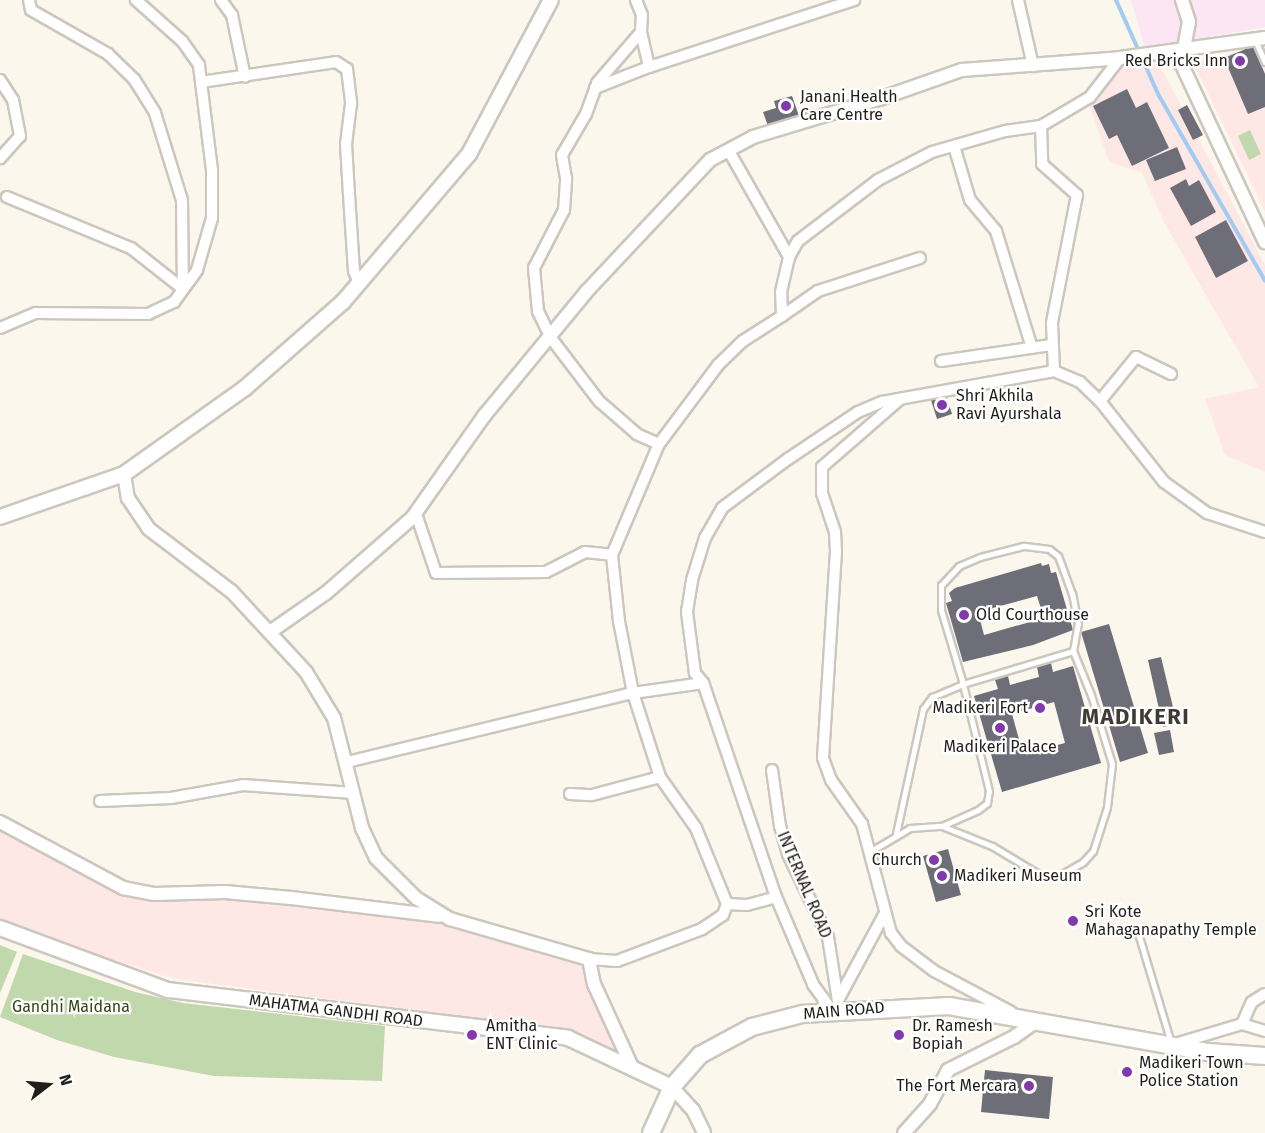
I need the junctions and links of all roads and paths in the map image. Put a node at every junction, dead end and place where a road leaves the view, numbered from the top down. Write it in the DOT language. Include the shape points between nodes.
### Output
graph roads {
  1 [pos="29,0"];
  2 [pos="136,0"];
  3 [pos="221,0"];
  4 [pos="551,0"];
  5 [pos="636,0"];
  6 [pos="854,0"];
  7 [pos="1017,0"];
  8 [pos="1182,0"];
  9 [pos="641,32"];
  10 [pos="1260,39"];
  11 [pos="1186,48"];
  12 [pos="1120,58"];
  13 [pos="1265,62"];
  14 [pos="1033,66"];
  15 [pos="649,67"];
  16 [pos="245,76"];
  17 [pos="0,80"];
  18 [pos="201,82"];
  19 [pos="595,88"];
  20 [pos="1041,126"];
  21 [pos="954,146"];
  22 [pos="730,153"];
  23 [pos="0,158"];
  24 [pos="7,197"];
  25 [pos="1265,242"];
  26 [pos="789,256"];
  27 [pos="920,258"];
  28 [pos="359,283"];
  29 [pos="183,290"];
  30 [pos="782,316"];
  31 [pos="0,328"];
  32 [pos="551,338"];
  33 [pos="1051,345"];
  34 [pos="1032,348"];
  35 [pos="941,361"];
  36 [pos="1054,371"];
  37 [pos="1171,374"];
  38 [pos="901,399"];
  39 [pos="1100,401"];
  40 [pos="658,444"];
  41 [pos="124,474"];
  42 [pos="416,514"];
  43 [pos="0,517"];
  44 [pos="1265,532"];
  45 [pos="612,555"];
  46 [pos="270,632"];
  47 [pos="1073,651"];
  48 [pos="703,683"];
  49 [pos="963,684"];
  50 [pos="633,693"];
  51 [pos="347,762"];
  52 [pos="772,770"];
  53 [pos="660,777"];
  54 [pos="354,793"];
  55 [pos="570,794"];
  56 [pos="100,801"];
  57 [pos="0,822"];
  58 [pos="942,826"];
  59 [pos="896,834"];
  60 [pos="871,851"];
  61 [pos="776,897"];
  62 [pos="727,904"];
  63 [pos="884,915"];
  64 [pos="450,918"];
  65 [pos="0,928"];
  66 [pos="1138,933"];
  67 [pos="590,959"];
  68 [pos="1265,994"];
  69 [pos="835,1006"];
  70 [pos="1019,1017"];
  71 [pos="1037,1021"];
  72 [pos="1242,1024"];
  73 [pos="1265,1031"];
  74 [pos="1172,1045"];
  75 [pos="1265,1056"];
  76 [pos="633,1069"];
  77 [pos="672,1087"];
  78 [pos="651,1133"];
  79 [pos="704,1133"];
  80 [pos="904,1133"];
  1 -- 29 [label="street" via="31,10 108,54 134,79 155,113 182,200"];
  2 -- 18 [label="street" via="182,41 199,65"];
  3 -- 16 [label="street" via="232,15"];
  4 -- 28 [label="main road" via="469,154"];
  5 -- 9 [label="street" via="642,15"];
  6 -- 15 [label="street"];
  7 -- 14 [label="street"];
  8 -- 11 [label="street" via="1189,22"];
  9 -- 15 [label="street"];
  9 -- 19 [label="street"];
  10 -- 11 [label="street"];
  10 -- 13 [label="lane"];
  11 -- 12 [label="street"];
  11 -- 25 [label="street" via="1181,63"];
  12 -- 14 [label="street"];
  12 -- 20 [label="street" via="1090,97"];
  14 -- 22 [label="street" via="962,70 753,137"];
  15 -- 19 [label="street"];
  16 -- 18 [label="street"];
  16 -- 28 [label="street" via="336,62 347,69 351,104 346,144 354,271"];
  17 -- 23 [label="street" via="13,100 20,136"];
  18 -- 29 [label="street" via="212,170 212,218 197,270"];
  19 -- 32 [label="street" via="586,114 562,155 566,178 564,210 534,268 538,311"];
  20 -- 21 [label="street" via="1005,131"];
  20 -- 33 [label="street" via="1042,164 1077,195"];
  21 -- 26 [label="street" via="932,152 878,180 798,241"];
  21 -- 34 [label="street" via="970,200 996,231"];
  22 -- 26 [label="street"];
  22 -- 32 [label="street" via="710,160 587,291"];
  24 -- 29 [label="street" via="130,248"];
  26 -- 30 [label="street" via="781,292"];
  27 -- 30 [label="street" via="818,291"];
  28 -- 41 [label="main road" via="246,388"];
  29 -- 31 [label="street" via="174,302 148,314 36,313"];
  30 -- 40 [label="street" via="743,341 718,365"];
  32 -- 40 [label="street" via="599,401 637,434"];
  32 -- 42 [label="street" via="484,416"];
  33 -- 34 [label="street"];
  33 -- 36 [label="street"];
  34 -- 35 [label="street"];
  36 -- 38 [label="street"];
  36 -- 39 [label="street" via="1080,382"];
  37 -- 39 [label="street" via="1136,357"];
  38 -- 48 [label="street" via="858,412 722,508 705,538 687,612 695,673"];
  38 -- 60 [label="street" via="830,458 822,467 821,479 836,551 823,758 831,780 862,824"];
  39 -- 44 [label="street" via="1164,482 1207,513"];
  40 -- 45 [label="street"];
  41 -- 43 [label="main road"];
  41 -- 46 [label="street" via="128,498 149,529 232,592"];
  42 -- 45 [label="street" via="436,573 546,572 585,552"];
  42 -- 46 [label="street" via="326,593"];
  45 -- 50 [label="street"];
  46 -- 51 [label="street" via="306,672 334,718"];
  47 -- 49 [label="lane"];
  47 -- 49 [label="lane" via="1078,624 1076,609 1058,556 1039,546 1005,548 959,566 941,585 941,610"];
  47 -- 58 [label="lane" via="1112,764 1107,807 1093,850 1071,871 1057,877 1042,876 992,846"];
  48 -- 50 [label="street"];
  48 -- 61 [label="street"];
  49 -- 58 [label="lane" via="989,791 987,802 978,810"];
  49 -- 59 [label="lane" via="932,697 923,709"];
  50 -- 51 [label="street"];
  50 -- 53 [label="street"];
  51 -- 54 [label="street"];
  52 -- 69 [label="street, INTERNAL ROAD" via="788,854 828,937"];
  53 -- 55 [label="street" via="592,795"];
  53 -- 62 [label="street" via="696,828"];
  54 -- 56 [label="street" via="243,785 171,798"];
  54 -- 64 [label="street" via="362,828 376,858 416,898"];
  57 -- 64 [label="street" via="123,888 154,894 225,892 351,903"];
  58 -- 59 [label="lane" via="910,828"];
  59 -- 60 [label="lane"];
  60 -- 63 [label="street"];
  61 -- 62 [label="street"];
  61 -- 69 [label="street" via="813,984"];
  62 -- 67 [label="street" via="723,915 702,929 617,961"];
  63 -- 69 [label="street"];
  63 -- 70 [label="street" via="891,933 914,956"];
  64 -- 67 [label="street"];
  65 -- 76 [label="main road, MAHATMA GANDHI ROAD" via="168,990 568,1038"];
  66 -- 74 [label="lane"];
  67 -- 76 [label="street" via="598,993"];
  68 -- 72 [label="street" via="1252,1002"];
  69 -- 70 [label="main road, MAIN ROAD" via="950,1006"];
  69 -- 77 [label="main road, MAIN ROAD" via="774,1020 725,1040 700,1055"];
  70 -- 71 [label="main road, MAIN ROAD"];
  71 -- 74 [label="main road, MAIN ROAD"];
  71 -- 80 [label="street" via="1014,1038 948,1070 930,1104"];
  72 -- 73 [label="street"];
  72 -- 74 [label="street"];
  74 -- 75 [label="main road, MAIN ROAD"];
  76 -- 77 [label="main road, MAHATMA GANDHI ROAD"];
  77 -- 78 [label="main road, MAIN ROAD"];
  77 -- 79 [label="street" via="693,1110"];
}
